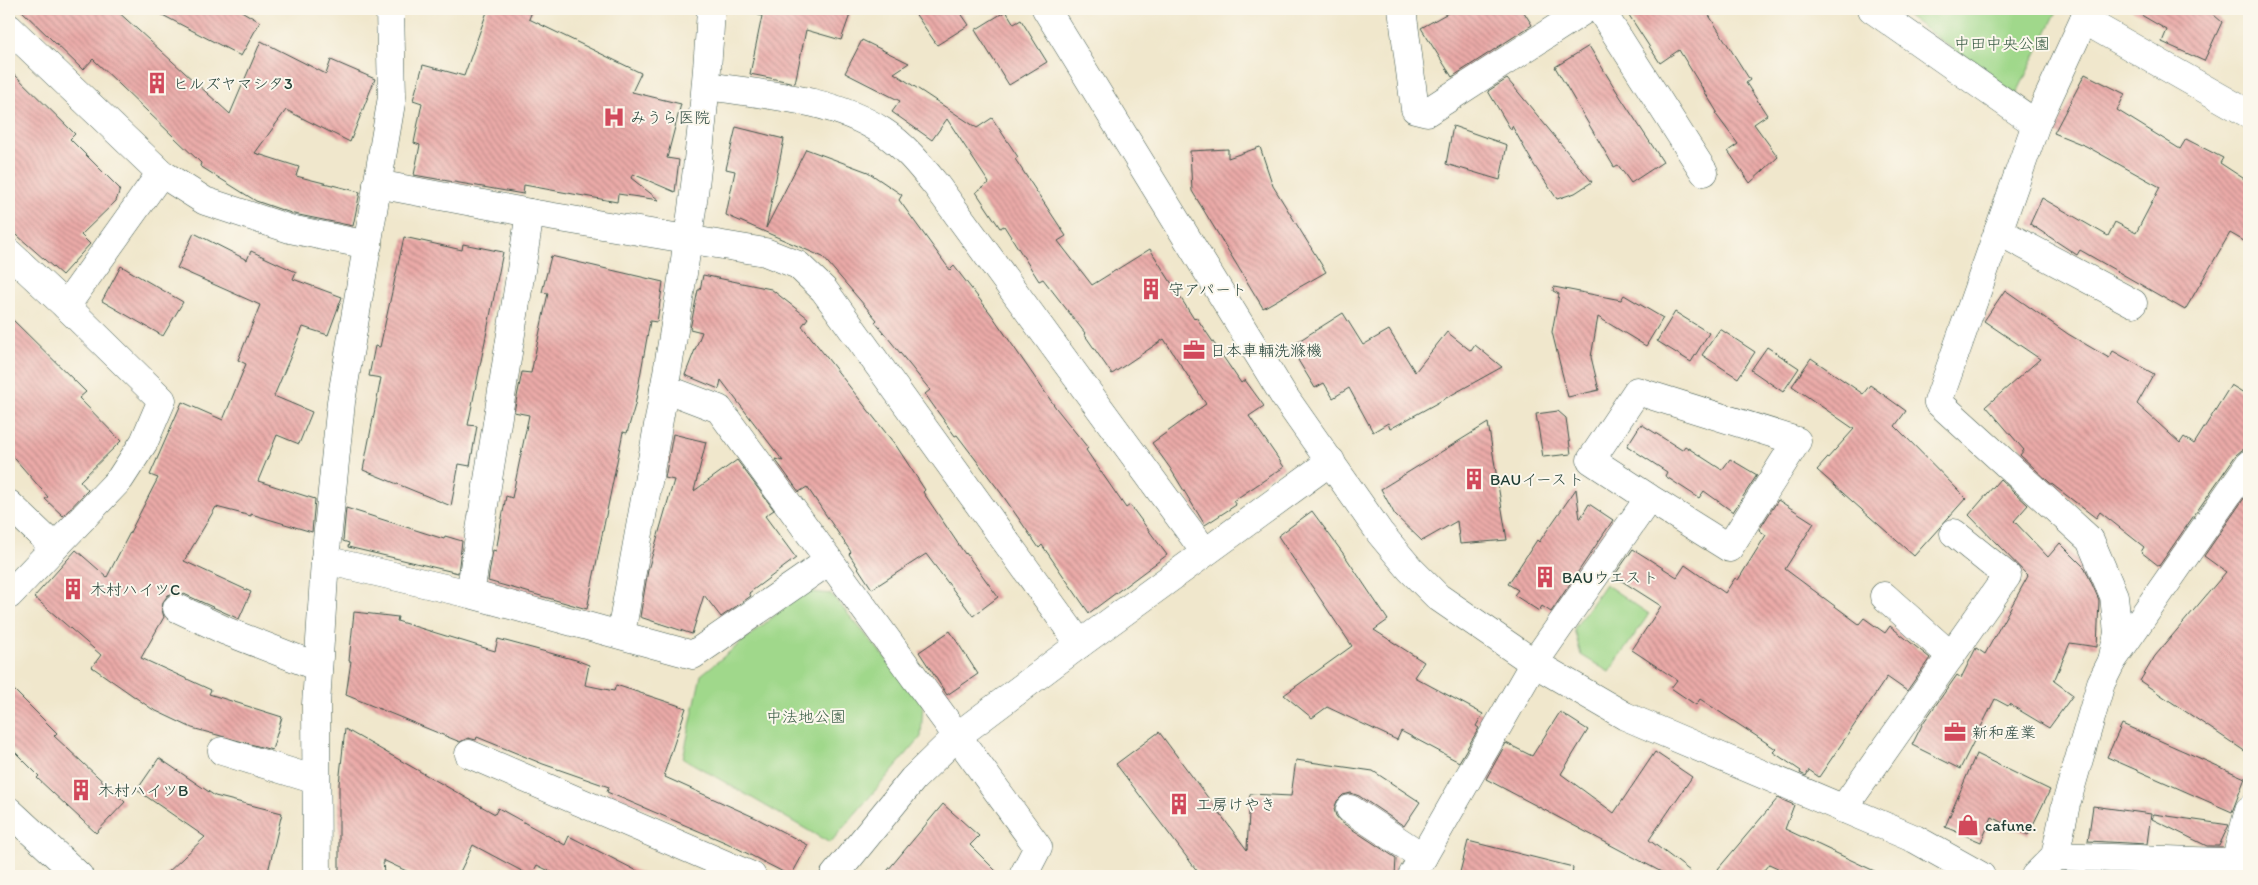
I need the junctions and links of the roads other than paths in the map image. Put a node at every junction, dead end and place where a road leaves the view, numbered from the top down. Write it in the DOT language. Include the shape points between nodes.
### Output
graph roads {
  1 [pos="711,9"];
  2 [pos="1046,9"];
  3 [pos="1402,9"];
  4 [pos="1586,9"];
  5 [pos="1600,9"];
  6 [pos="1872,9"];
  7 [pos="386,10"];
  8 [pos="2086,14"];
  9 [pos="9,28"];
  10 [pos="707,86"];
  11 [pos="2249,114"];
  12 [pos="2036,124"];
  13 [pos="1704,172"];
  14 [pos="161,173"];
  15 [pos="377,184"];
  16 [pos="530,213"];
  17 [pos="1998,231"];
  18 [pos="688,240"];
  19 [pos="368,245"];
  20 [pos="9,254"];
  21 [pos="2133,303"];
  22 [pos="66,306"];
  23 [pos="664,388"];
  24 [pos="1331,461"];
  25 [pos="2249,464"];
  26 [pos="1649,498"];
  27 [pos="9,504"];
  28 [pos="1954,532"];
  29 [pos="54,547"];
  30 [pos="1205,552"];
  31 [pos="324,560"];
  32 [pos="829,561"];
  33 [pos="470,594"];
  34 [pos="9,595"];
  35 [pos="1884,596"];
  36 [pos="177,608"];
  37 [pos="621,634"];
  38 [pos="1080,644"];
  39 [pos="1951,656"];
  40 [pos="2112,661"];
  41 [pos="1534,663"];
  42 [pos="318,667"];
  43 [pos="956,737"];
  44 [pos="222,751"];
  45 [pos="469,754"];
  46 [pos="316,780"];
  47 [pos="1350,809"];
  48 [pos="1844,809"];
  49 [pos="2249,810"];
  50 [pos="9,811"];
  51 [pos="2055,856"];
  52 [pos="2242,862"];
  53 [pos="1418,867"];
  54 [pos="79,876"];
  55 [pos="317,876"];
  56 [pos="752,876"];
  57 [pos="834,876"];
  58 [pos="1023,876"];
  59 [pos="1981,876"];
  60 [pos="2035,876"];
  1 -- 10 [label="street"];
  2 -- 24 [label="street" via="1284,396"];
  3 -- 4 [label="street" via="1415,109 1427,112"];
  5 -- 13 [label="street"];
  6 -- 12 [label="street"];
  7 -- 15 [label="street" via="392,97"];
  8 -- 11 [label="street"];
  8 -- 12 [label="street"];
  9 -- 14 [label="street"];
  10 -- 18 [label="street"];
  10 -- 30 [label="street" via="811,102 848,113 883,132 914,158"];
  12 -- 17 [label="street"];
  14 -- 19 [label="street" via="205,201 290,229"];
  14 -- 22 [label="street"];
  15 -- 16 [label="street"];
  15 -- 19 [label="street"];
  16 -- 18 [label="street"];
  16 -- 33 [label="street"];
  17 -- 21 [label="street"];
  17 -- 40 [label="street" via="1938,402 2090,540 2114,596 2118,633"];
  18 -- 23 [label="street"];
  18 -- 38 [label="street" via="765,252 798,265 824,290"];
  19 -- 31 [label="street" via="341,402"];
  20 -- 22 [label="street"];
  22 -- 29 [label="street" via="162,400 144,442 120,479"];
  23 -- 32 [label="street" via="719,408"];
  23 -- 37 [label="street"];
  24 -- 30 [label="street"];
  24 -- 41 [label="street" via="1380,533 1438,597"];
  25 -- 40 [label="street"];
  26 -- 26 [label="street" via="1591,460 1637,391 1798,442 1729,548"];
  26 -- 41 [label="street"];
  27 -- 29 [label="street"];
  28 -- 39 [label="street" via="2008,576"];
  29 -- 34 [label="street"];
  30 -- 38 [label="street"];
  31 -- 33 [label="street"];
  31 -- 42 [label="street"];
  32 -- 37 [label="street" via="693,655"];
  32 -- 43 [label="street"];
  33 -- 37 [label="street"];
  35 -- 39 [label="street"];
  36 -- 42 [label="street"];
  38 -- 43 [label="street"];
  39 -- 48 [label="street"];
  40 -- 51 [label="street" via="2101,683 2071,785"];
  41 -- 48 [label="street" via="1625,716"];
  41 -- 53 [label="street"];
  42 -- 46 [label="street"];
  43 -- 57 [label="street" via="913,779"];
  43 -- 58 [label="street" via="1038,847"];
  44 -- 46 [label="street"];
  45 -- 56 [label="street"];
  46 -- 55 [label="street"];
  47 -- 53 [label="street"];
  48 -- 59 [label="street" via="1915,839"];
  49 -- 52 [label="street"];
  50 -- 54 [label="street"];
  51 -- 52 [label="street"];
  51 -- 60 [label="street"];
}
